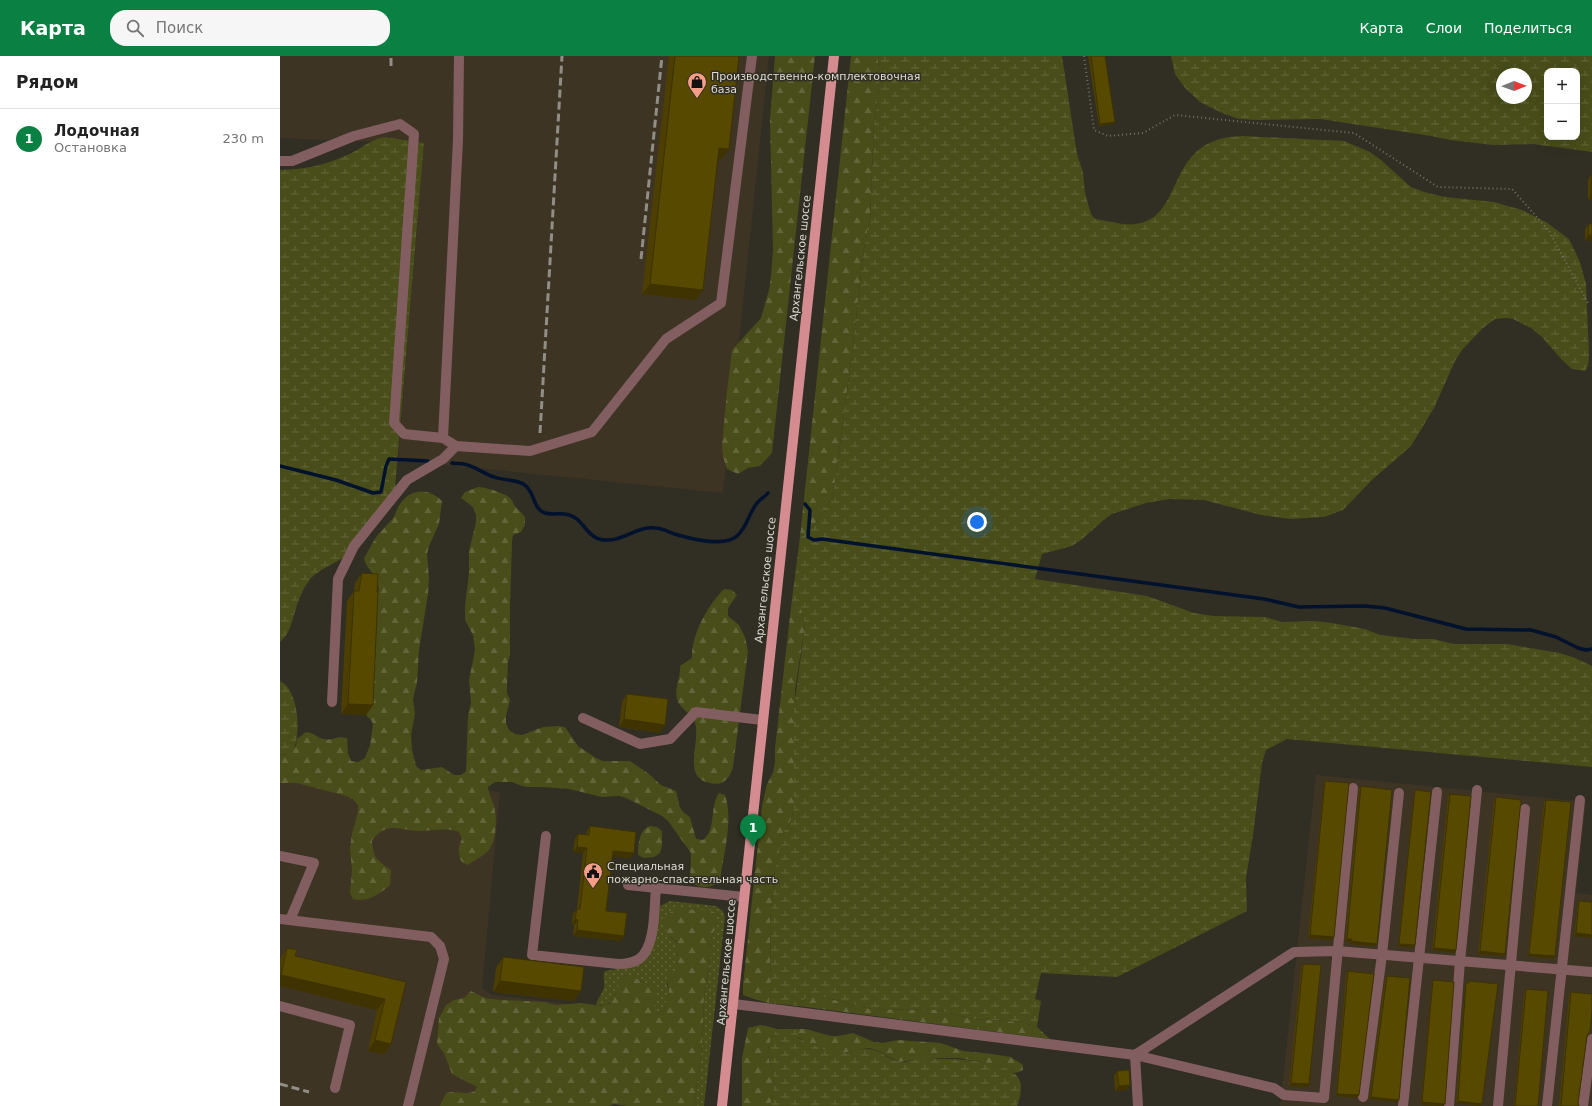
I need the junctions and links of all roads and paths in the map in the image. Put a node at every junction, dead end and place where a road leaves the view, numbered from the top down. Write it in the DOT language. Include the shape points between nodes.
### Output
graph roads {
  1 [pos="459,56"];
  2 [pos="752,56"];
  3 [pos="834,56"];
  4 [pos="1084,56"];
  5 [pos="280,161"];
  6 [pos="1589,305"];
  7 [pos="443,438"];
  8 [pos="456,446"];
  9 [pos="332,702"];
  10 [pos="583,718"];
  11 [pos="762,720"];
  12 [pos="1353,788"];
  13 [pos="1477,790"];
  14 [pos="1437,792"];
  15 [pos="1399,793"];
  16 [pos="1580,800"];
  17 [pos="1525,809"];
  18 [pos="546,836"];
  19 [pos="280,856"];
  20 [pos="628,885"];
  21 [pos="656,888"];
  22 [pos="744,897"];
  23 [pos="285,920"];
  24 [pos="1337,951"];
  25 [pos="1382,954"];
  26 [pos="1419,958"];
  27 [pos="1460,961"];
  28 [pos="1511,966"];
  29 [pos="1561,970"];
  30 [pos="1592,972"];
  31 [pos="734,1004"];
  32 [pos="280,1006"];
  33 [pos="1592,1039"];
  34 [pos="1135,1055"];
  35 [pos="335,1088"];
  36 [pos="1363,1097"];
  37 [pos="408,1106"];
  38 [pos="722,1106"];
  39 [pos="1138,1106"];
  40 [pos="1403,1106"];
  41 [pos="1449,1106"];
  42 [pos="1498,1106"];
  43 [pos="1547,1106"];
  44 [pos="1583,1106"];
  1 -- 7 [label="lane" via="458,140"];
  2 -- 8 [label="lane" via="721,304 666,339 592,432 530,451"];
  3 -- 11 [label="main road, Архангельское шоссе"];
  4 -- 6 [label="path" via="1094,130 1108,136 1143,133 1175,114 1354,133 1438,187 1512,189 1549,231"];
  5 -- 7 [label="lane" via="292,161 354,136 400,124 414,134 394,423 404,434"];
  7 -- 8 [label="lane"];
  8 -- 9 [label="lane" via="443,459 406,480 354,546 338,579"];
  10 -- 11 [label="lane" via="640,744 670,739 696,712"];
  11 -- 22 [label="main road, Архангельское шоссе"];
  12 -- 24 [label="lane"];
  13 -- 27 [label="lane"];
  14 -- 26 [label="lane"];
  15 -- 25 [label="lane"];
  16 -- 29 [label="lane"];
  17 -- 28 [label="lane"];
  18 -- 21 [label="lane" via="532,955 618,964 638,960 650,943"];
  19 -- 23 [label="lane" via="314,863"];
  20 -- 21 [label="lane"];
  21 -- 22 [label="lane"];
  22 -- 31 [label="main road, Архангельское шоссе"];
  23 -- 37 [label="lane" via="431,937 440,946 444,959"];
  24 -- 25 [label="lane"];
  24 -- 34 [label="lane" via="1294,952"];
  24 -- 34 [label="lane" via="1324,1098 1284,1095 1274,1088"];
  25 -- 26 [label="lane"];
  25 -- 36 [label="lane"];
  26 -- 27 [label="lane"];
  26 -- 40 [label="lane"];
  27 -- 28 [label="lane"];
  27 -- 41 [label="lane"];
  28 -- 29 [label="lane"];
  28 -- 42 [label="lane"];
  29 -- 30 [label="lane"];
  29 -- 43 [label="lane"];
  31 -- 34 [label="lane"];
  31 -- 38 [label="main road, Архангельское шоссе"];
  32 -- 35 [label="lane" via="350,1025"];
  33 -- 44 [label="lane"];
  34 -- 39 [label="lane"];
}
